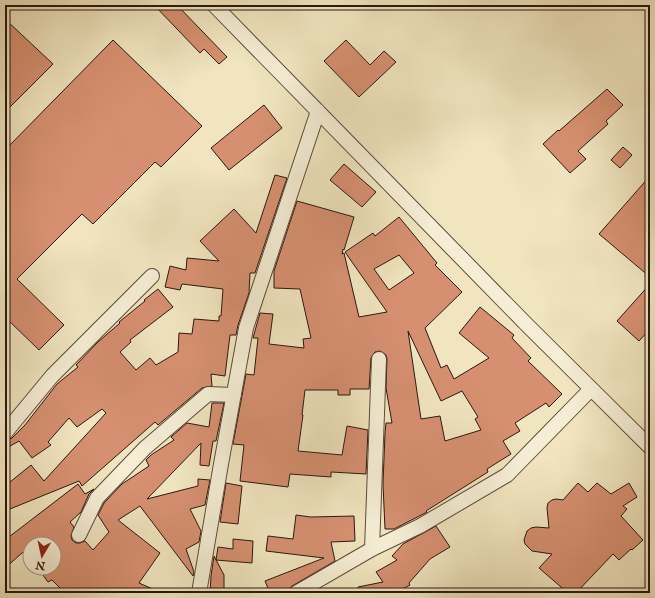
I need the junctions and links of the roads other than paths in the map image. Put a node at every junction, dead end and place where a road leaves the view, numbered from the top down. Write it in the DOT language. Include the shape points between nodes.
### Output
graph roads {
  1 [pos="214,5"];
  2 [pos="318,111"];
  3 [pos="152,276"];
  4 [pos="379,359"];
  5 [pos="591,388"];
  6 [pos="234,395"];
  7 [pos="5,433"];
  8 [pos="650,447"];
  9 [pos="80,535"];
  10 [pos="372,549"];
  11 [pos="199,593"];
  12 [pos="296,593"];
  1 -- 2 [label="street"];
  2 -- 5 [label="street"];
  2 -- 6 [label="street" via="246,328"];
  3 -- 7 [label="street" via="52,376"];
  4 -- 10 [label="street"];
  5 -- 8 [label="street"];
  5 -- 10 [label="street" via="507,475 420,526"];
  6 -- 9 [label="street" via="208,394 145,448 97,498"];
  6 -- 11 [label="street"];
  10 -- 12 [label="street"];
}
